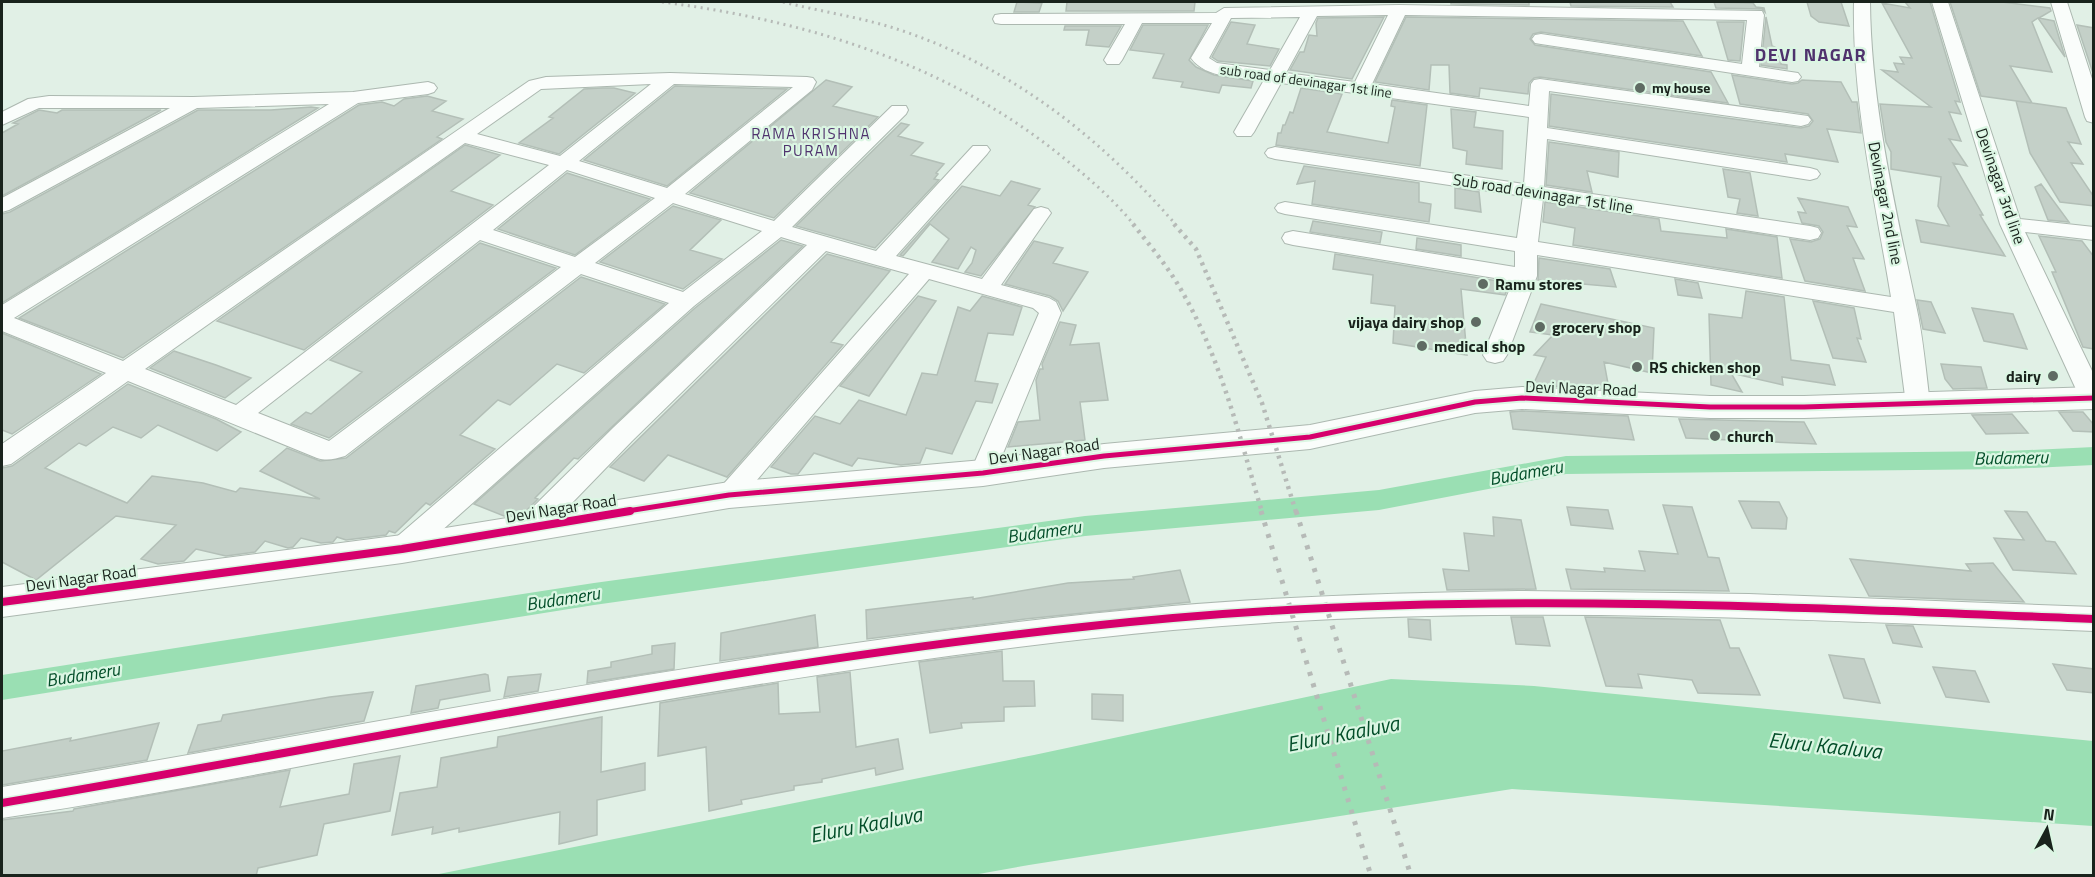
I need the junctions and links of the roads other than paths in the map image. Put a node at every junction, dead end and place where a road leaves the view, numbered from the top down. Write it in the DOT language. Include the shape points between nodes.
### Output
graph roads {
  1 [pos="1862,2"];
  2 [pos="1940,2"];
  3 [pos="2059,2"];
  4 [pos="1399,10"];
  5 [pos="1220,11"];
  6 [pos="1312,11"];
  7 [pos="1646,12"];
  8 [pos="1001,19"];
  9 [pos="1135,20"];
  10 [pos="1541,39"];
  11 [pos="1652,56"];
  12 [pos="1113,60"];
  13 [pos="1749,71"];
  14 [pos="1276,76"];
  15 [pos="1792,77"];
  16 [pos="670,78"];
  17 [pos="429,88"];
  18 [pos="1361,88"];
  19 [pos="353,98"];
  20 [pos="194,103"];
  21 [pos="899,110"];
  22 [pos="2094,117"];
  23 [pos="2,119"];
  24 [pos="1801,120"];
  25 [pos="1538,123"];
  26 [pos="1244,132"];
  27 [pos="460,136"];
  28 [pos="980,150"];
  29 [pos="1275,153"];
  30 [pos="565,163"];
  31 [pos="1810,174"];
  32 [pos="1534,192"];
  33 [pos="671,195"];
  34 [pos="2,206"];
  35 [pos="1285,208"];
  36 [pos="1041,213"];
  37 [pos="2011,224"];
  38 [pos="778,228"];
  39 [pos="477,232"];
  40 [pos="1810,233"];
  41 [pos="2094,234"];
  42 [pos="1293,238"];
  43 [pos="822,243"];
  44 [pos="1526,248"];
  45 [pos="881,259"];
  46 [pos="580,265"];
  47 [pos="924,271"];
  48 [pos="1526,276"];
  49 [pos="987,288"];
  50 [pos="686,301"];
  51 [pos="1906,307"];
  52 [pos="2,315"];
  53 [pos="2,322"];
  54 [pos="1495,355"];
  55 [pos="124,372"];
  56 [pos="2093,398"];
  57 [pos="1918,404"];
  58 [pos="239,415"];
  59 [pos="2,457"];
  60 [pos="983,473"];
  61 [pos="729,495"];
  62 [pos="532,526"];
  63 [pos="402,549"];
  64 [pos="2,602"];
  65 [pos="2094,619"];
  66 [pos="2,803"];
  1 -- 51 [label="street, Devinagar 2nd line" via="1867,108"];
  2 -- 37 [label="street, Devinagar 3rd line"];
  3 -- 22 [label="street"];
  4 -- 6 [label="street"];
  4 -- 7 [label="street"];
  4 -- 18 [label="street"];
  5 -- 6 [label="street"];
  5 -- 9 [label="street"];
  5 -- 14 [label="street, sub road of devinagar 1st line" via="1200,58 1202,62 1214,68"];
  6 -- 14 [label="street"];
  7 -- 11 [label="street"];
  7 -- 13 [label="street" via="1756,15"];
  8 -- 9 [label="street"];
  9 -- 12 [label="street"];
  10 -- 11 [label="street"];
  11 -- 13 [label="street"];
  13 -- 15 [label="street"];
  14 -- 18 [label="street, sub road of devinagar 1st line"];
  14 -- 26 [label="street"];
  16 -- 27 [label="street" via="546,82 527,90"];
  16 -- 30 [label="street"];
  16 -- 33 [label="street" via="807,82"];
  17 -- 19 [label="street"];
  18 -- 25 [label="street, sub road of devinagar 1st line"];
  19 -- 20 [label="street"];
  19 -- 52 [label="street"];
  20 -- 23 [label="street" via="35,103"];
  20 -- 34 [label="street"];
  21 -- 38 [label="street"];
  24 -- 25 [label="street" via="1540,84"];
  25 -- 31 [label="street, sub road of devinagar 1st line"];
  25 -- 32 [label="street"];
  27 -- 30 [label="street"];
  27 -- 55 [label="street"];
  28 -- 45 [label="street"];
  29 -- 32 [label="street, Sub road devinagar 1st line"];
  30 -- 33 [label="street"];
  30 -- 39 [label="street"];
  32 -- 40 [label="street, Sub road devinagar 1st line"];
  32 -- 44 [label="street"];
  33 -- 38 [label="street"];
  33 -- 46 [label="street"];
  35 -- 44 [label="street"];
  36 -- 49 [label="street"];
  37 -- 41 [label="street"];
  37 -- 56 [label="street, Devinagar 3rd line"];
  38 -- 43 [label="street"];
  38 -- 50 [label="street"];
  39 -- 46 [label="street"];
  39 -- 58 [label="street"];
  42 -- 48 [label="street"];
  43 -- 45 [label="street"];
  43 -- 62 [label="street"];
  44 -- 48 [label="street"];
  44 -- 51 [label="street"];
  45 -- 47 [label="street"];
  46 -- 50 [label="street"];
  46 -- 58 [label="street" via="336,449 326,451"];
  47 -- 49 [label="street"];
  47 -- 61 [label="street"];
  48 -- 54 [label="street"];
  49 -- 60 [label="street" via="1041,303 1050,313"];
  50 -- 63 [label="street"];
  51 -- 57 [label="street, Devinagar 2nd line"];
  53 -- 55 [label="street"];
  55 -- 58 [label="street"];
  55 -- 59 [label="street"];
  56 -- 57 [label="street, Devi Nagar Road"];
  57 -- 60 [label="street, Devi Nagar Road" via="1710,407 1522,398 1475,402 1310,438 1104,456"];
  60 -- 61 [label="street, Devi Nagar Road"];
  61 -- 62 [label="street, Devi Nagar Road"];
  62 -- 63 [label="street, Devi Nagar Road"];
  63 -- 64 [label="street, Devi Nagar Road"];
  65 -- 66 [label="street" via="1647,603 1293,609 1171,618 786,665"];
}
